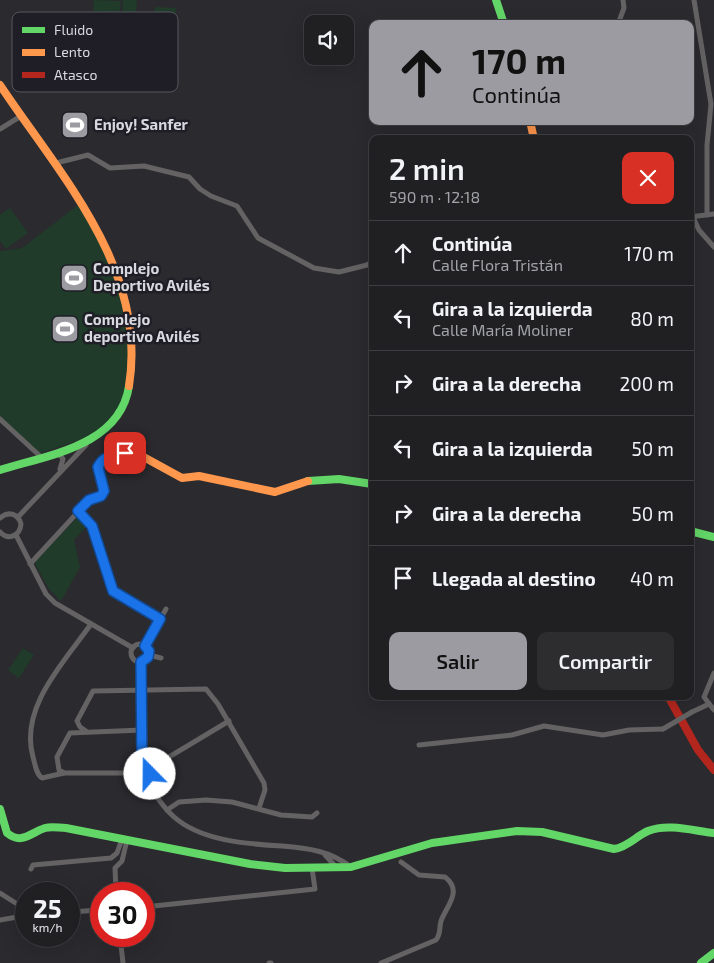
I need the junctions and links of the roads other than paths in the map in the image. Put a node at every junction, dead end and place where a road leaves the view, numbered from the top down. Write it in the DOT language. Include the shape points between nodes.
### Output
graph roads {
  1 [pos="496,0"];
  2 [pos="623,0"];
  3 [pos="694,0"];
  4 [pos="503,20"];
  5 [pos="620,20"];
  6 [pos="0,85"];
  7 [pos="21,116"];
  8 [pos="0,130"];
  9 [pos="56,163"];
  10 [pos="707,214"];
  11 [pos="714,214"];
  12 [pos="694,217"];
  13 [pos="694,221"];
  14 [pos="714,247"];
  15 [pos="369,264"];
  16 [pos="0,419"];
  17 [pos="87,444"];
  18 [pos="54,454"];
  19 [pos="41,457"];
  20 [pos="98,467"];
  21 [pos="0,470"];
  22 [pos="58,472"];
  23 [pos="369,483"];
  24 [pos="78,511"];
  25 [pos="18,517"];
  26 [pos="0,518"];
  27 [pos="694,532"];
  28 [pos="1,535"];
  29 [pos="16,535"];
  30 [pos="714,537"];
  31 [pos="30,564"];
  32 [pos="166,610"];
  33 [pos="160,619"];
  34 [pos="91,624"];
  35 [pos="145,646"];
  36 [pos="133,648"];
  37 [pos="149,655"];
  38 [pos="161,658"];
  39 [pos="141,662"];
  40 [pos="714,673"];
  41 [pos="141,690"];
  42 [pos="670,700"];
  43 [pos="709,704"];
  44 [pos="714,710"];
  45 [pos="229,721"];
  46 [pos="142,730"];
  47 [pos="86,731"];
  48 [pos="419,745"];
  49 [pos="142,765"];
  50 [pos="149,769"];
  51 [pos="714,770"];
  52 [pos="64,773"];
  53 [pos="135,773"];
  54 [pos="145,779"];
  55 [pos="259,808"];
  56 [pos="0,809"];
  57 [pos="167,810"];
  58 [pos="308,817"];
  59 [pos="714,833"];
  60 [pos="125,840"];
  61 [pos="333,857"];
  62 [pos="401,862"];
  63 [pos="351,867"];
  64 [pos="312,868"];
  65 [pos="323,868"];
  66 [pos="337,868"];
  67 [pos="31,869"];
  68 [pos="116,882"];
  69 [pos="0,893"];
  70 [pos="15,902"];
  71 [pos="155,906"];
  72 [pos="15,919"];
  73 [pos="0,920"];
  74 [pos="121,947"];
  75 [pos="714,953"];
  76 [pos="123,963"];
  77 [pos="381,963"];
  78 [pos="701,963"];
  1 -- 4 [label="main road"];
  2 -- 5 [label="street"];
  3 -- 10 [label="street" via="711,104 707,145"];
  6 -- 7 [label="main road"];
  7 -- 8 [label="street"];
  7 -- 9 [label="main road"];
  9 -- 15 [label="street" via="88,155 110,168 144,166 189,177 211,196 237,206 258,238 314,268 339,272"];
  9 -- 17 [label="main road" via="80,199 110,258 134,349 130,394 110,428"];
  10 -- 11 [label="street"];
  10 -- 12 [label="street"];
  13 -- 14 [label="street"];
  16 -- 19 [label="street"];
  17 -- 18 [label="main road"];
  17 -- 22 [label="street"];
  18 -- 19 [label="main road"];
  18 -- 22 [label="street" via="62,459"];
  19 -- 21 [label="main road"];
  20 -- 23 [label="main road" via="107,457 125,453 140,455 182,478 199,476 275,492 316,479"];
  20 -- 24 [label="street" via="104,491"];
  22 -- 25 [label="street"];
  24 -- 31 [label="street"];
  24 -- 33 [label="street" via="92,526 113,591"];
  25 -- 26 [label="street" via="8,514"];
  25 -- 29 [label="street" via="21,529"];
  27 -- 30 [label="main road"];
  28 -- 29 [label="street"];
  29 -- 31 [label="street"];
  31 -- 34 [label="street" via="46,594 55,603"];
  32 -- 33 [label="street"];
  33 -- 35 [label="street"];
  34 -- 36 [label="street"];
  34 -- 52 [label="street" via="35,709 31,749 38,774 46,778"];
  35 -- 36 [label="street" via="138,644"];
  35 -- 37 [label="street"];
  36 -- 39 [label="street" via="132,658"];
  37 -- 38 [label="street"];
  37 -- 39 [label="street"];
  39 -- 41 [label="street"];
  40 -- 43 [label="street" via="704,697"];
  41 -- 45 [label="street" via="206,689"];
  41 -- 46 [label="street"];
  41 -- 47 [label="street" via="93,691 77,721"];
  42 -- 51 [label="main road" via="698,750"];
  43 -- 44 [label="street"];
  43 -- 48 [label="street, bridge" via="663,729 603,735 544,726 512,735"];
  45 -- 50 [label="street"];
  45 -- 55 [label="street" via="264,783"];
  46 -- 47 [label="street"];
  46 -- 49 [label="street"];
  47 -- 52 [label="street" via="70,733 59,750 57,764"];
  49 -- 50 [label="street"];
  49 -- 53 [label="street"];
  50 -- 54 [label="street" via="150,774"];
  52 -- 53 [label="street"];
  53 -- 54 [label="street" via="139,779"];
  54 -- 57 [label="street"];
  55 -- 57 [label="street" via="191,799"];
  55 -- 58 [label="street"];
  56 -- 60 [label="main road" via="7,833 18,839 29,838 45,828 54,827"];
  57 -- 61 [label="street" via="201,833 250,843 319,850"];
  59 -- 63 [label="main road" via="657,829 614,849 542,832 517,831 432,843"];
  60 -- 64 [label="main road" via="259,866"];
  60 -- 67 [label="street" via="111,858 34,865"];
  60 -- 68 [label="street" via="122,861 115,868"];
  61 -- 63 [label="street"];
  61 -- 65 [label="street"];
  61 -- 66 [label="street"];
  62 -- 77 [label="street" via="419,875 445,877 454,895 436,940"];
  63 -- 66 [label="main road"];
  64 -- 65 [label="main road"];
  64 -- 71 [label="street" via="315,889"];
  65 -- 66 [label="main road"];
  69 -- 70 [label="street"];
  72 -- 73 [label="street"];
  74 -- 76 [label="street"];
  75 -- 78 [label="main road"];
}
